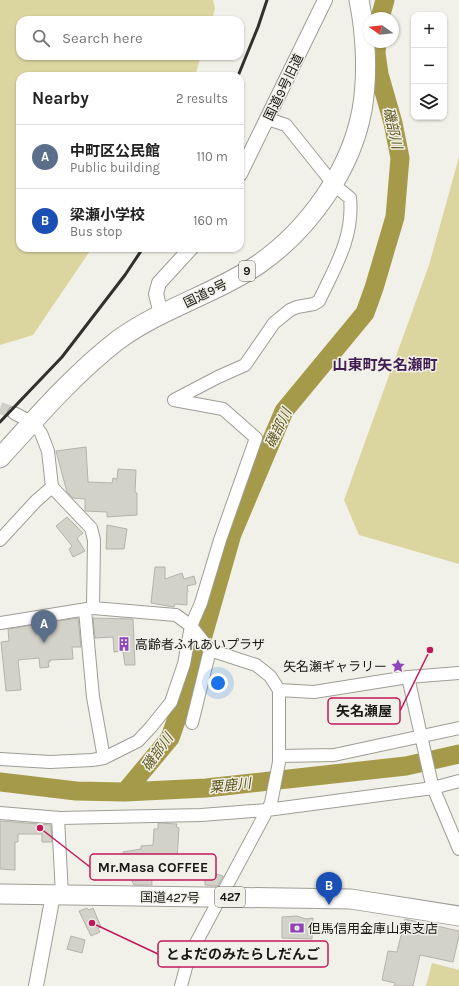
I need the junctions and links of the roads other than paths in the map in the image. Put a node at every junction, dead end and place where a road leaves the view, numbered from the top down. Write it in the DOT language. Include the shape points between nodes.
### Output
graph roads {
  1 [pos="325,0"];
  2 [pos="359,0"];
  3 [pos="268,119"];
  4 [pos="244,166"];
  5 [pos="334,185"];
  6 [pos="187,252"];
  7 [pos="161,314"];
  8 [pos="14,413"];
  9 [pos="33,423"];
  10 [pos="0,458"];
  11 [pos="52,487"];
  12 [pos="0,540"];
  13 [pos="89,609"];
  14 [pos="0,623"];
  15 [pos="190,626"];
  16 [pos="210,650"];
  17 [pos="459,673"];
  18 [pos="408,678"];
  19 [pos="279,690"];
  20 [pos="192,723"];
  21 [pos="459,728"];
  22 [pos="421,738"];
  23 [pos="104,758"];
  24 [pos="0,759"];
  25 [pos="279,759"];
  26 [pos="459,781"];
  27 [pos="432,786"];
  28 [pos="269,806"];
  29 [pos="0,813"];
  30 [pos="58,818"];
  31 [pos="459,849"];
  32 [pos="0,894"];
  33 [pos="57,895"];
  34 [pos="220,897"];
  35 [pos="459,916"];
  36 [pos="36,986"];
  37 [pos="181,986"];
  1 -- 3 [label="street, 国道9号旧道"];
  2 -- 5 [label="highway, 国道9号 / 9" via="364,48 362,110 348,155"];
  3 -- 4 [label="street, 国道9号旧道"];
  3 -- 5 [label="street" via="286,125"];
  5 -- 7 [label="highway, 国道9号 / 9" via="300,228 264,260 207,293"];
  5 -- 15 [label="street" via="350,198 351,211 346,243 319,301 290,310 274,323 245,365 174,400 222,409 256,438 201,603"];
  6 -- 7 [label="street" via="159,283 156,294"];
  7 -- 9 [label="highway, 国道9号 / 9" via="119,340 91,362"];
  8 -- 9 [label="street"];
  9 -- 10 [label="highway, 国道9号 / 9"];
  9 -- 11 [label="street" via="41,433 48,451"];
  11 -- 12 [label="street"];
  11 -- 13 [label="street" via="91,528 94,545"];
  13 -- 14 [label="street"];
  13 -- 15 [label="street" via="176,615"];
  13 -- 23 [label="street" via="93,697"];
  15 -- 16 [label="street"];
  15 -- 23 [label="street" via="184,664 171,702 138,741"];
  16 -- 19 [label="street" via="256,665 270,676"];
  16 -- 20 [label="street"];
  17 -- 18 [label="street"];
  18 -- 19 [label="street" via="314,692"];
  18 -- 22 [label="street"];
  19 -- 25 [label="street"];
  21 -- 22 [label="street"];
  22 -- 25 [label="street" via="334,755"];
  22 -- 27 [label="street"];
  23 -- 24 [label="street" via="50,762"];
  25 -- 28 [label="street"];
  26 -- 27 [label="street"];
  27 -- 28 [label="street"];
  27 -- 31 [label="street"];
  28 -- 30 [label="street" via="201,815"];
  28 -- 34 [label="street"];
  29 -- 30 [label="street"];
  30 -- 33 [label="street"];
  32 -- 33 [label="highway, 国道427号 / 427"];
  33 -- 34 [label="highway, 国道427号 / 427"];
  33 -- 36 [label="street"];
  34 -- 35 [label="highway, 国道427号 / 427" via="351,899"];
  34 -- 37 [label="street" via="189,956"];
}
